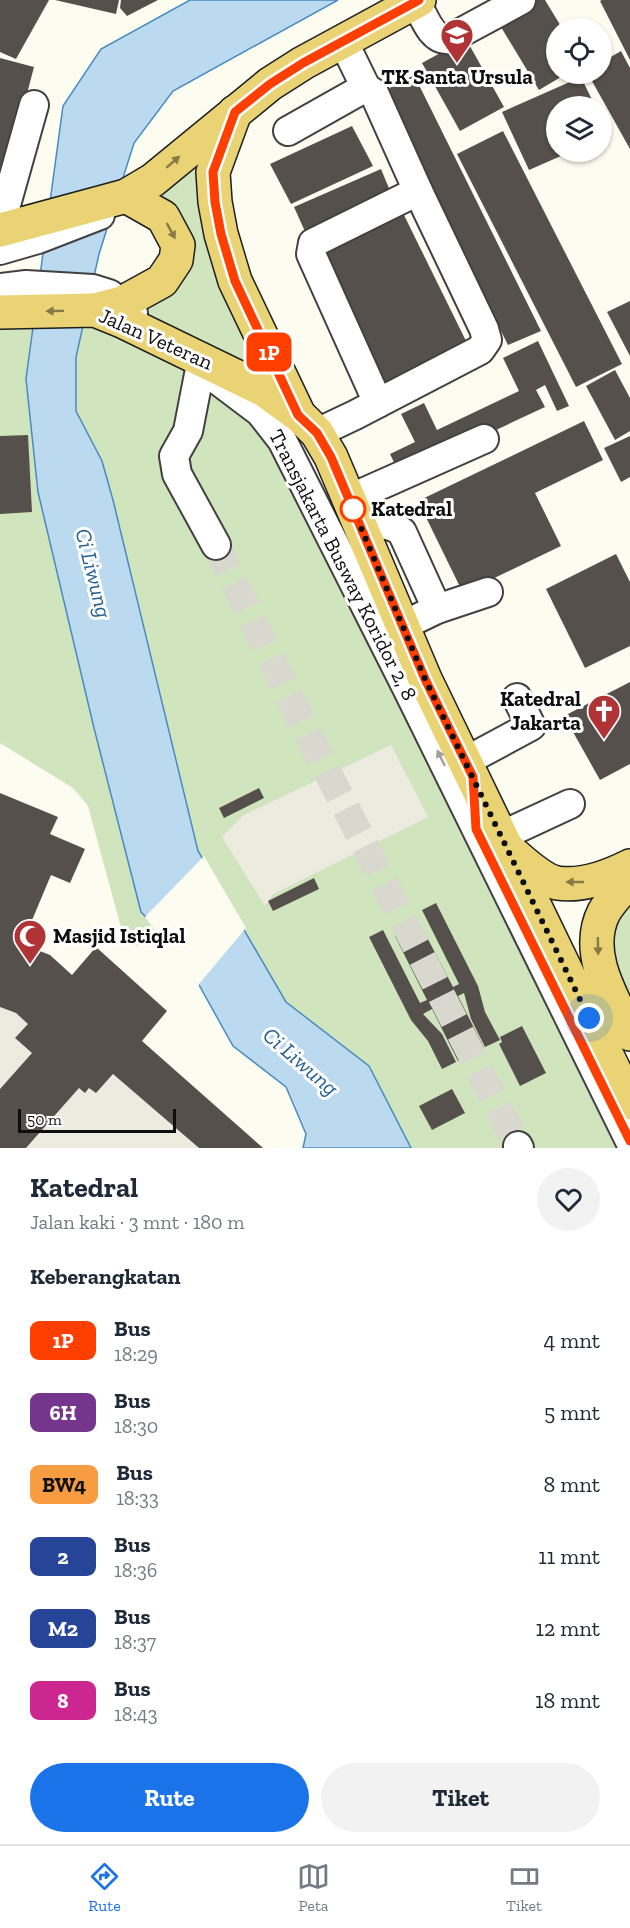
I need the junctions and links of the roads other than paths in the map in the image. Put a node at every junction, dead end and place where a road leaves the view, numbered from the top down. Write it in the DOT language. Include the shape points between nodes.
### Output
graph roads {
  1 [pos="521,0"];
  2 [pos="418,1"];
  3 [pos="343,41"];
  4 [pos="366,88"];
  5 [pos="34,105"];
  6 [pos="235,112"];
  7 [pos="288,131"];
  8 [pos="418,191"];
  9 [pos="122,200"];
  10 [pos="17,228"];
  11 [pos="0,250"];
  12 [pos="12,299"];
  13 [pos="100,303"];
  14 [pos="201,362"];
  15 [pos="378,404"];
  16 [pos="308,424"];
  17 [pos="484,439"];
  18 [pos="349,499"];
  19 [pos="361,528"];
  20 [pos="216,545"];
  21 [pos="488,592"];
  22 [pos="437,609"];
  23 [pos="402,626"];
  24 [pos="517,698"];
  25 [pos="469,769"];
  26 [pos="570,804"];
  27 [pos="494,838"];
  28 [pos="630,866"];
  29 [pos="630,880"];
  30 [pos="630,1035"];
  31 [pos="630,1103"];
  32 [pos="630,1141"];
  1 -- 2 [label="lane" via="441,40 434,35"];
  2 -- 3 [label="main road"];
  3 -- 4 [label="lane"];
  3 -- 6 [label="main road" via="270,84"];
  4 -- 7 [label="lane"];
  4 -- 8 [label="lane" via="374,93"];
  5 -- 10 [label="lane" via="2,219"];
  9 -- 6 [label="main road, one-way" via="153,180"];
  6 -- 16 [label="main road" via="213,172 221,234 235,281"];
  8 -- 15 [label="lane" via="487,340 480,350"];
  8 -- 15 [label="lane" via="313,243 312,247 311,254"];
  9 -- 10 [label="main road"];
  9 -- 13 [label="main road, one-way" via="163,217 178,245 176,260 162,280"];
  10 -- 11 [label="lane"];
  13 -- 12 [label="main road, Jalan Veteran, one-way"];
  13 -- 14 [label="main road, Jalan Veteran" via="122,321"];
  14 -- 16 [label="main road, Jalan Veteran" via="264,390"];
  14 -- 20 [label="lane" via="188,431 174,456 177,474"];
  27 -- 14 [label="lane, Transjakarta Busway Koridor 2, 8, one-way" via="282,440 260,412"];
  15 -- 16 [label="lane"];
  16 -- 18 [label="main road" via="331,457"];
  17 -- 18 [label="lane"];
  18 -- 19 [label="main road"];
  19 -- 22 [label="lane" via="385,524 402,532"];
  19 -- 23 [label="main road"];
  21 -- 22 [label="lane"];
  22 -- 23 [label="lane"];
  23 -- 25 [label="main road"];
  24 -- 25 [label="lane" via="531,726"];
  25 -- 27 [label="main road"];
  26 -- 27 [label="lane"];
  28 -- 27 [label="main road, one-way" via="589,882 557,883 531,869"];
  27 -- 31 [label="main road"];
  27 -- 32 [label="lane, Transjakarta Busway Koridor 2, 8"];
  29 -- 30 [label="main road, one-way" via="604,914 598,934 598,962"];
}
